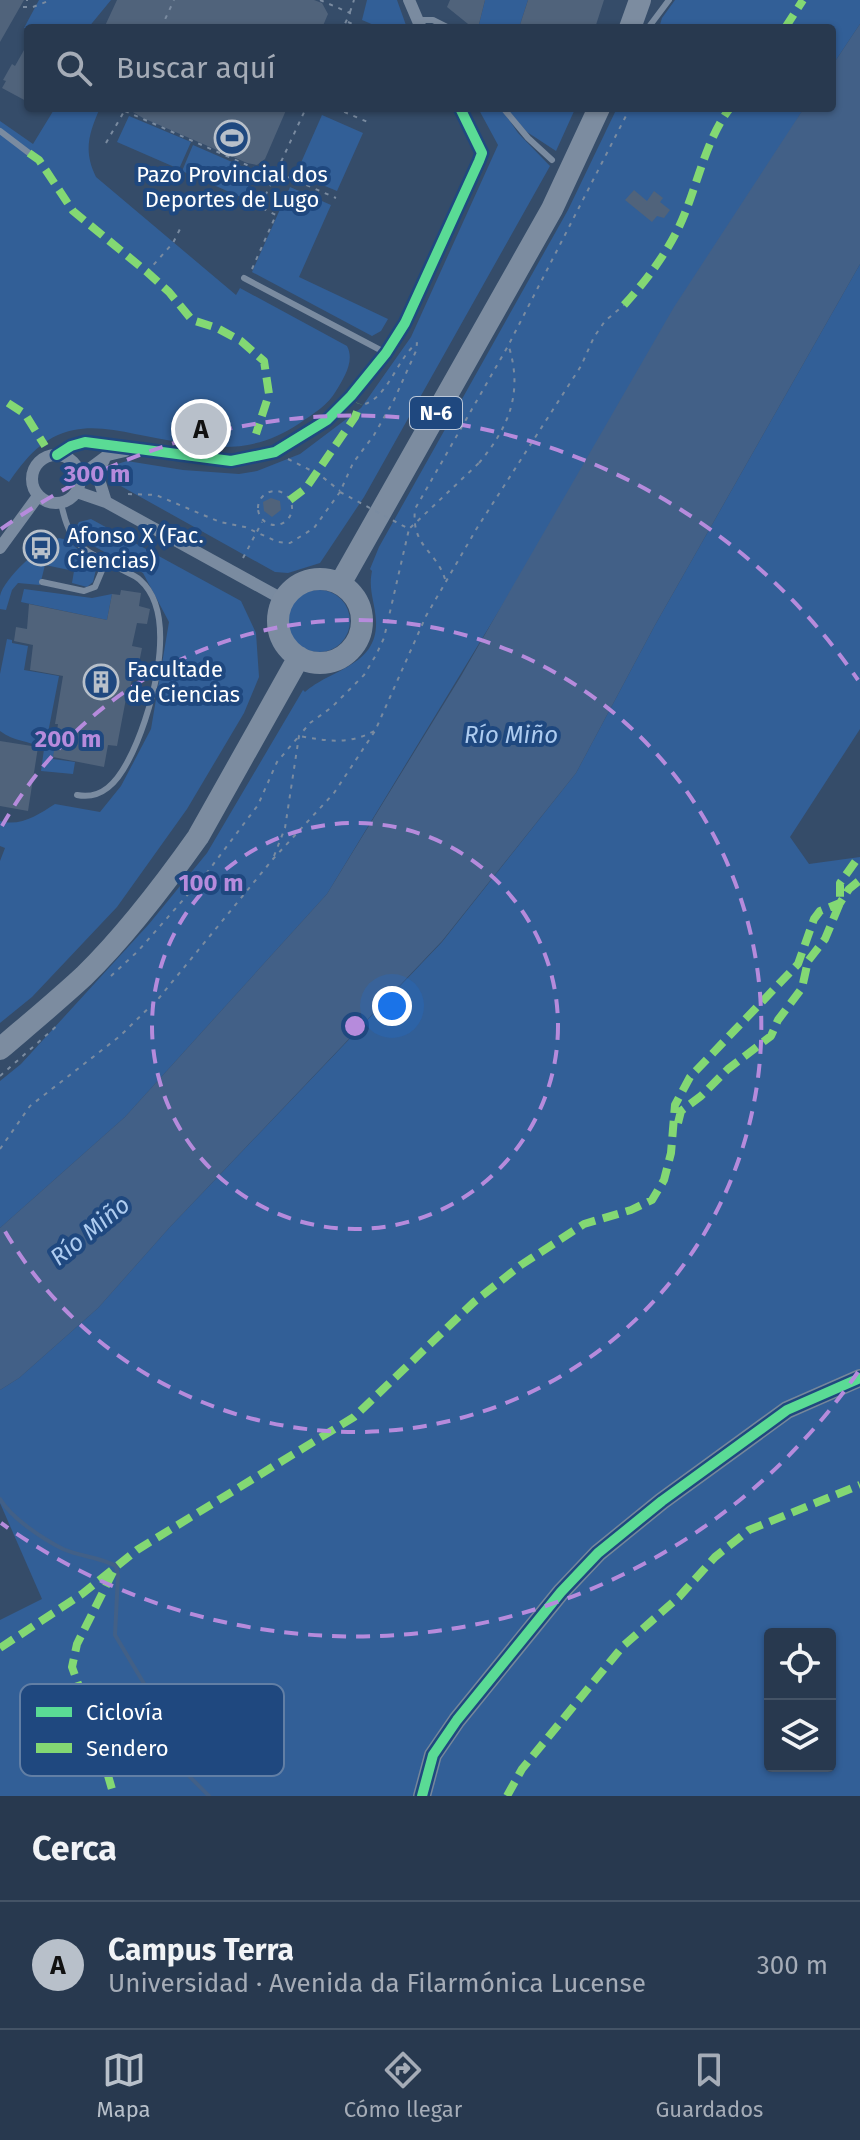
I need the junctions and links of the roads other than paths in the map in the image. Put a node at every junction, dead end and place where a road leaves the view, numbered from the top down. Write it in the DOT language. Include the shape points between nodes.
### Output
graph roads {
  1 [pos="409,0"];
  2 [pos="640,0"];
  3 [pos="669,0"];
  4 [pos="419,24"];
  5 [pos="441,24"];
  6 [pos="631,24"];
  7 [pos="651,24"];
  8 [pos="462,112"];
  9 [pos="506,112"];
  10 [pos="597,112"];
  11 [pos="0,131"];
  12 [pos="29,153"];
  13 [pos="552,160"];
  14 [pos="244,278"];
  15 [pos="386,353"];
  16 [pos="135,449"];
  17 [pos="57,455"];
  18 [pos="108,455"];
  19 [pos="80,476"];
  20 [pos="77,492"];
  21 [pos="38,496"];
  22 [pos="106,502"];
  23 [pos="61,503"];
  24 [pos="0,548"];
  25 [pos="106,561"];
  26 [pos="42,582"];
  27 [pos="340,584"];
  28 [pos="284,600"];
  29 [pos="299,657"];
  30 [pos="77,795"];
  31 [pos="0,1049"];
  32 [pos="860,1378"];
  33 [pos="422,1796"];
  1 -- 4 [label="street"];
  2 -- 6 [label="highway"];
  3 -- 7 [label="lane"];
  4 -- 5 [label="lane"];
  8 -- 15 [label="street" via="482,153 413,308"];
  9 -- 13 [label="lane"];
  10 -- 27 [label="highway, N-6" via="552,209"];
  11 -- 12 [label="lane"];
  14 -- 15 [label="lane"];
  15 -- 16 [label="street" via="327,420 275,452 231,461"];
  16 -- 17 [label="street" via="85,442"];
  16 -- 18 [label="street"];
  17 -- 19 [label="street" via="76,465"];
  17 -- 21 [label="street" via="42,460 32,473"];
  18 -- 19 [label="street"];
  18 -- 22 [label="street" via="97,473"];
  19 -- 20 [label="street"];
  20 -- 22 [label="street"];
  20 -- 23 [label="street"];
  21 -- 23 [label="street"];
  21 -- 24 [label="street"];
  22 -- 28 [label="street"];
  23 -- 25 [label="lane" via="70,536"];
  25 -- 26 [label="lane" via="95,587 84,591"];
  25 -- 30 [label="lane" via="141,580 157,607 162,634 138,743 109,788 91,798"];
  27 -- 28 [label="highway" via="308,581"];
  27 -- 29 [label="highway" via="356,601 359,636 333,661"];
  28 -- 29 [label="highway" via="279,632"];
  29 -- 31 [label="highway" via="178,864 83,977"];
  32 -- 33 [label="street" via="787,1410 598,1553 457,1720 433,1755"];
}
